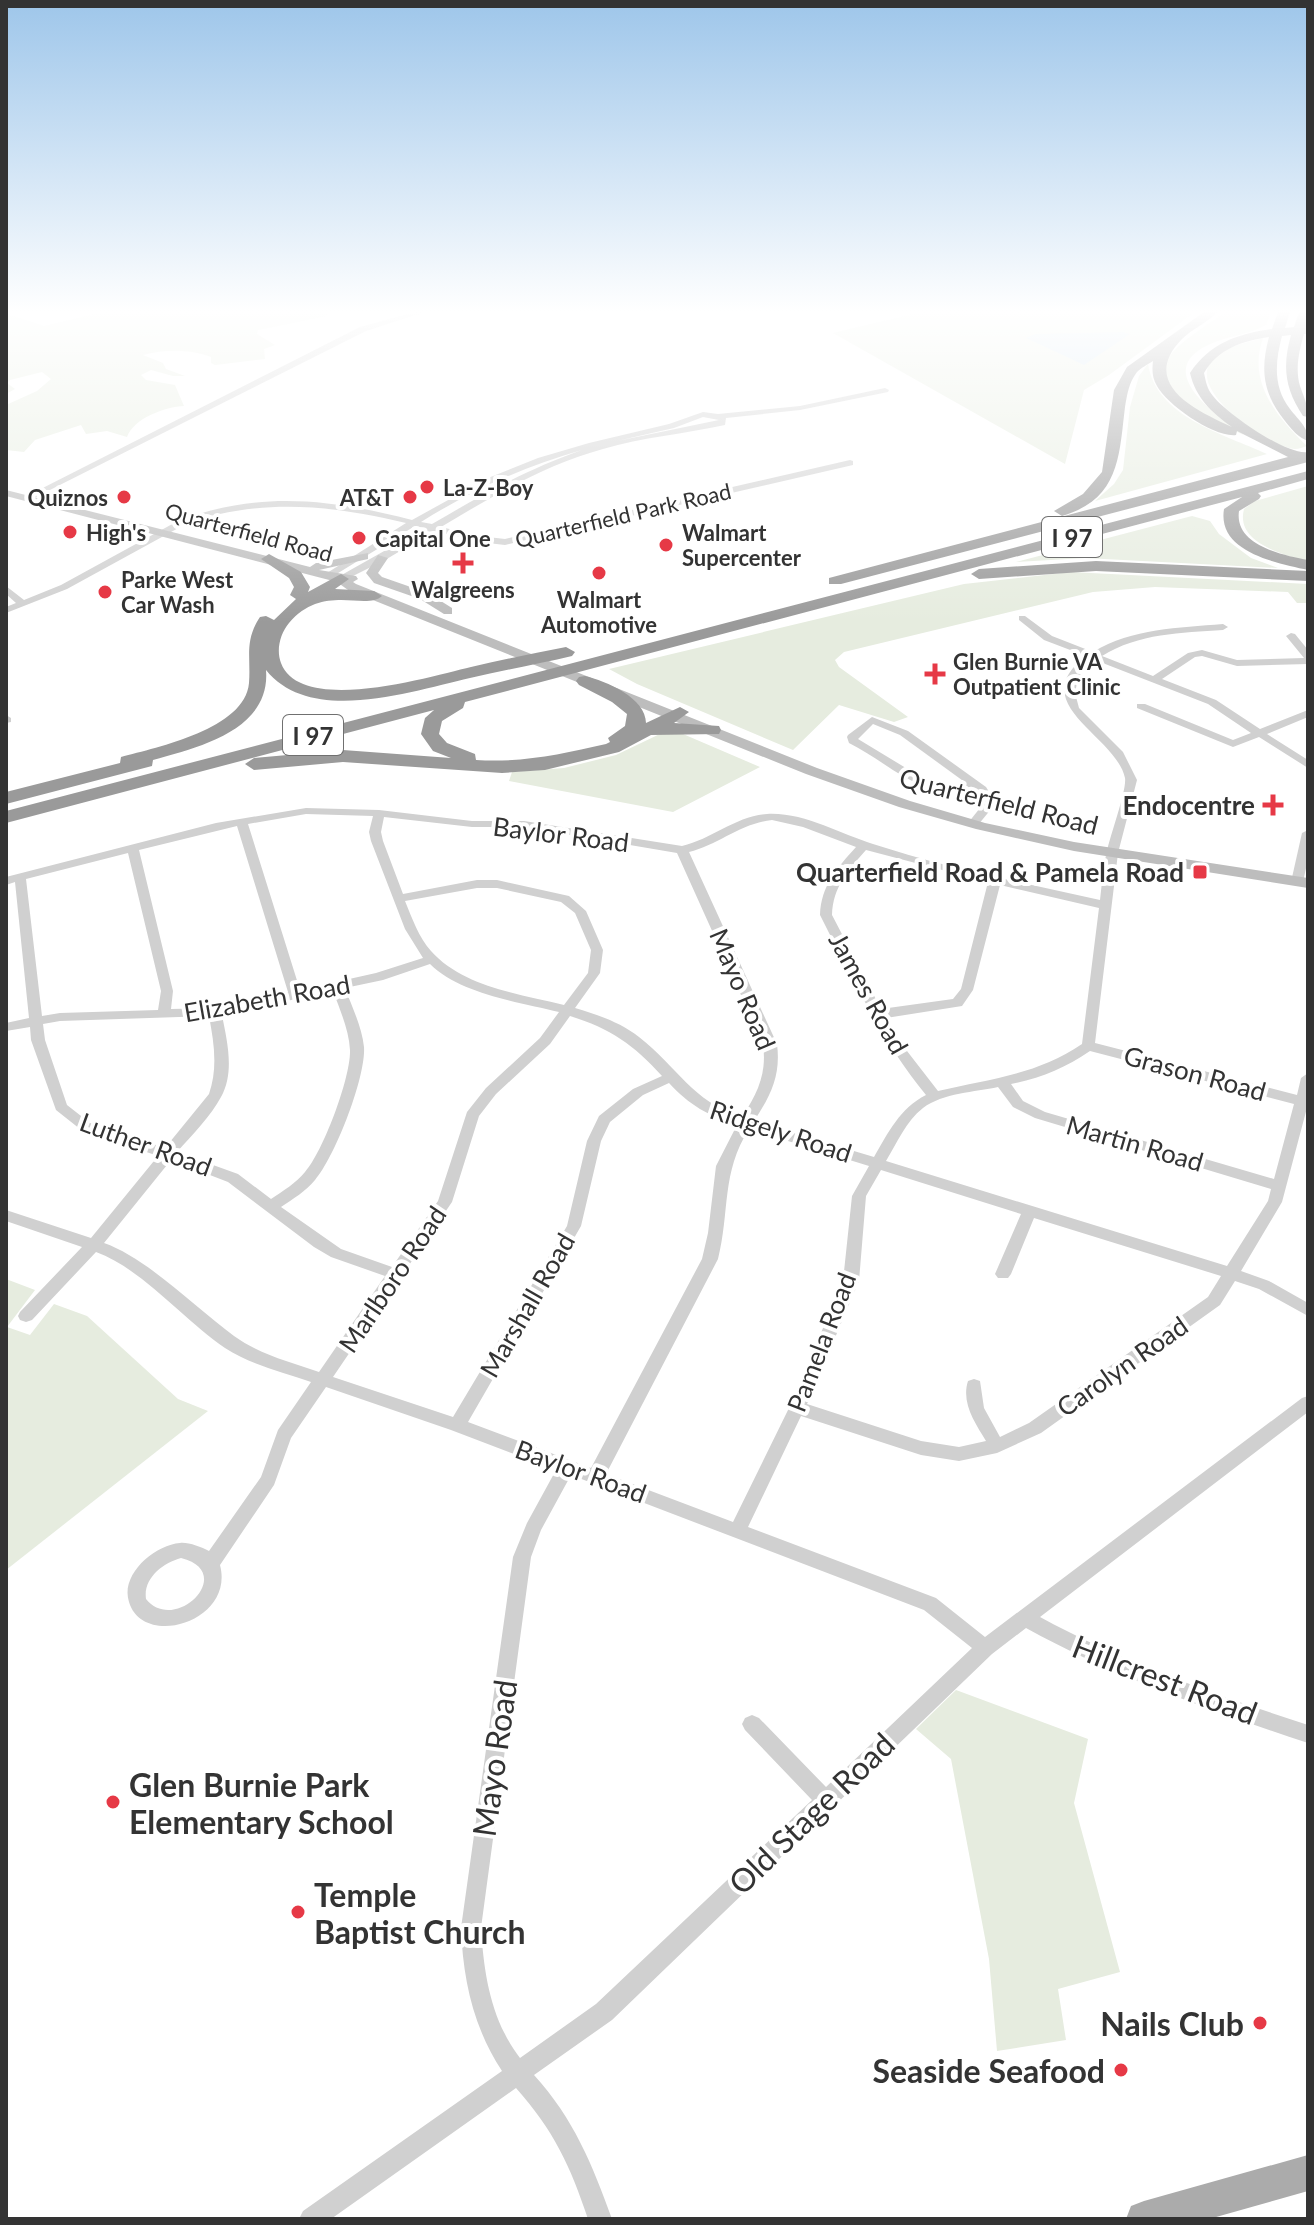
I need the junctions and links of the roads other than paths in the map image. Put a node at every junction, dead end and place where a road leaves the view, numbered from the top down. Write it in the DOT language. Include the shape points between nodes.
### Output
graph roads {
  1 [pos="190,416"];
  2 [pos="701,416"];
  3 [pos="713,416"];
  4 [pos="750,416"];
  5 [pos="1118,416"];
  6 [pos="1199,416"];
  7 [pos="1226,416"];
  8 [pos="1289,416"];
  9 [pos="693,418"];
  10 [pos="721,418"];
  11 [pos="705,426"];
  12 [pos="1308,437"];
  13 [pos="1278,451"];
  14 [pos="1308,457"];
  15 [pos="850,463"];
  16 [pos="1308,468"];
  17 [pos="1308,477"];
  18 [pos="6,493"];
  19 [pos="27,498"];
  20 [pos="418,521"];
  21 [pos="434,527"];
  22 [pos="164,533"];
  23 [pos="364,556"];
  24 [pos="382,558"];
  25 [pos="269,559"];
  26 [pos="306,568"];
  27 [pos="1306,573"];
  28 [pos="336,577"];
  29 [pos="824,583"];
  30 [pos="6,589"];
  31 [pos="374,596"];
  32 [pos="836,597"];
  33 [pos="296,602"];
  34 [pos="23,604"];
  35 [pos="6,610"];
  36 [pos="448,611"];
  37 [pos="1022,618"];
  38 [pos="1223,627"];
  39 [pos="1291,636"];
  40 [pos="515,647"];
  41 [pos="613,648"];
  42 [pos="1094,654"];
  43 [pos="1308,658"];
  44 [pos="592,679"];
  45 [pos="1155,679"];
  46 [pos="1141,706"];
  47 [pos="1308,713"];
  48 [pos="675,714"];
  49 [pos="712,730"];
  50 [pos="636,732"];
  51 [pos="1260,733"];
  52 [pos="1308,765"];
  53 [pos="975,784"];
  54 [pos="6,796"];
  55 [pos="379,813"];
  56 [pos="6,819"];
  57 [pos="241,821"];
  58 [pos="974,823"];
  59 [pos="1308,833"];
  60 [pos="864,845"];
  61 [pos="133,849"];
  62 [pos="682,850"];
  63 [pos="1112,853"];
  64 [pos="13,879"];
  65 [pos="995,880"];
  66 [pos="1302,883"];
  67 [pos="400,898"];
  68 [pos="1104,905"];
  69 [pos="430,960"];
  70 [pos="338,987"];
  71 [pos="295,995"];
  72 [pos="568,1010"];
  73 [pos="215,1012"];
  74 [pos="164,1014"];
  75 [pos="877,1015"];
  76 [pos="36,1020"];
  77 [pos="6,1027"];
  78 [pos="1088,1046"];
  79 [pos="671,1077"];
  80 [pos="1308,1078"];
  81 [pos="1002,1082"];
  82 [pos="935,1096"];
  83 [pos="1301,1101"];
  84 [pos="746,1123"];
  85 [pos="169,1154"];
  86 [pos="878,1163"];
  87 [pos="1279,1186"];
  88 [pos="270,1207"];
  89 [pos="1029,1211"];
  90 [pos="6,1215"];
  91 [pos="93,1246"];
  92 [pos="393,1273"];
  93 [pos="1230,1273"];
  94 [pos="1003,1274"];
  95 [pos="1308,1310"];
  96 [pos="26,1316"];
  97 [pos="323,1381"];
  98 [pos="974,1386"];
  99 [pos="1308,1403"];
  100 [pos="797,1408"];
  101 [pos="457,1425"];
  102 [pos="997,1446"];
  103 [pos="567,1466"];
  104 [pos="596,1476"];
  105 [pos="738,1530"];
  106 [pos="210,1564"];
  107 [pos="1025,1618"];
  108 [pos="985,1648"];
  109 [pos="752,1724"];
  110 [pos="1308,1734"];
  111 [pos="824,1799"];
  112 [pos="519,2075"];
  113 [pos="1308,2173"];
  114 [pos="311,2219"];
  115 [pos="600,2219"];
  116 [pos="1144,2219"];
  1 -- 19 [label="street"];
  2 -- 9 [label="street"];
  3 -- 10 [label="street"];
  4 -- 10 [label="street"];
  5 -- 29 [label="highway" via="1113,462 1088,497 1043,518"];
  6 -- 13 [label="highway"];
  7 -- 13 [label="highway"];
  8 -- 12 [label="highway"];
  9 -- 11 [label="street"];
  9 -- 20 [label="street" via="550,456 465,492"];
  10 -- 11 [label="street"];
  11 -- 21 [label="street" via="602,446 555,462"];
  13 -- 14 [label="highway"];
  13 -- 16 [label="highway"];
  14 -- 41 [label="highway, I 97"];
  15 -- 21 [label="street, Quarterfield Park Road" via="505,542"];
  17 -- 27 [label="highway" via="1250,497 1229,517 1235,534 1245,542"];
  17 -- 32 [label="highway, I 97"];
  18 -- 19 [label="main road, Quarterfield Road"];
  19 -- 22 [label="main road, Quarterfield Road"];
  20 -- 21 [label="street, Quarterfield Park Road"];
  20 -- 22 [label="street, Quarterfield Park Road" via="325,504 271,504 199,516"];
  20 -- 23 [label="street"];
  21 -- 24 [label="street"];
  22 -- 25 [label="main road, Quarterfield Road"];
  22 -- 34 [label="street, Quarterfield Park Road"];
  23 -- 26 [label="main road"];
  23 -- 28 [label="street"];
  24 -- 28 [label="street"];
  24 -- 36 [label="main road" via="372,573 378,580"];
  25 -- 26 [label="main road, Quarterfield Road"];
  25 -- 33 [label="highway" via="298,579 302,587"];
  26 -- 28 [label="main road, Quarterfield Road"];
  27 -- 32 [label="highway" via="1058,567 953,577"];
  28 -- 31 [label="main road, Quarterfield Road"];
  28 -- 33 [label="highway"];
  28 -- 36 [label="main road, Quarterfield Road" via="359,579"];
  30 -- 34 [label="street"];
  31 -- 33 [label="highway" via="332,595"];
  31 -- 40 [label="main road, Quarterfield Road"];
  32 -- 41 [label="highway, I 97"];
  33 -- 41 [label="highway" via="275,633 271,662 281,677 297,686 334,694 389,692"];
  33 -- 54 [label="highway" via="270,616 258,633 253,653 257,695 231,723 172,748"];
  34 -- 35 [label="street, Quarterfield Park Road"];
  36 -- 40 [label="main road, Quarterfield Road"];
  37 -- 42 [label="street" via="1048,638"];
  38 -- 42 [label="street" via="1150,633"];
  39 -- 43 [label="street"];
  40 -- 44 [label="main road, Quarterfield Road"];
  41 -- 50 [label="highway" via="451,706 434,718 430,734 448,752 502,761 576,752"];
  41 -- 54 [label="highway, I 97"];
  41 -- 56 [label="highway, I 97"];
  42 -- 45 [label="street"];
  42 -- 63 [label="street" via="1075,673 1070,693 1074,709 1110,743 1128,770 1130,790"];
  43 -- 45 [label="street" via="1237,663 1202,653"];
  44 -- 48 [label="main road, Quarterfield Road"];
  44 -- 50 [label="highway" via="632,707 638,716"];
  45 -- 51 [label="street" via="1212,702"];
  46 -- 51 [label="street" via="1233,744"];
  47 -- 51 [label="street"];
  48 -- 49 [label="main road, Quarterfield Road"];
  48 -- 50 [label="highway"];
  49 -- 50 [label="highway"];
  49 -- 58 [label="main road, Quarterfield Road" via="823,778"];
  50 -- 56 [label="highway" via="593,755 523,766 357,756 263,762"];
  51 -- 52 [label="street"];
  53 -- 53 [label="street" via="904,733 872,720 852,737 911,778 949,791"];
  53 -- 58 [label="street" via="990,803"];
  55 -- 57 [label="street, Baylor Road" via="306,811"];
  55 -- 62 [label="street, Baylor Road" via="524,824"];
  55 -- 67 [label="street" via="377,841"];
  57 -- 61 [label="street, Baylor Road"];
  57 -- 71 [label="street"];
  58 -- 63 [label="main road, Quarterfield Road"];
  59 -- 66 [label="street"];
  60 -- 62 [label="street" via="771,817 740,822 705,845"];
  60 -- 65 [label="street"];
  60 -- 75 [label="street, James Road" via="832,880 826,915"];
  61 -- 64 [label="street, Baylor Road"];
  61 -- 74 [label="street" via="167,991"];
  62 -- 84 [label="street, Mayo Road" via="770,1044 774,1072"];
  63 -- 66 [label="main road, Quarterfield Road"];
  63 -- 68 [label="street"];
  64 -- 76 [label="street, Luther Road"];
  65 -- 68 [label="street"];
  65 -- 75 [label="street" via="967,990 957,1003"];
  67 -- 69 [label="street"];
  67 -- 72 [label="street, Marlboro Road" via="497,884 574,904 588,925 598,958 587,988"];
  68 -- 78 [label="street"];
  69 -- 70 [label="street, Elizabeth Road"];
  69 -- 72 [label="street, Ridgely Road" via="469,982"];
  70 -- 71 [label="street, Elizabeth Road"];
  70 -- 88 [label="street" via="355,1038 352,1077 321,1161 312,1175"];
  71 -- 73 [label="street, Elizabeth Road"];
  72 -- 79 [label="street, Ridgely Road" via="622,1031"];
  72 -- 92 [label="street, Marlboro Road" via="472,1115 445,1202"];
  73 -- 74 [label="street, Elizabeth Road"];
  73 -- 85 [label="street" via="224,1057 221,1081"];
  74 -- 76 [label="street, Elizabeth Road"];
  75 -- 82 [label="street, James Road" via="910,1068"];
  76 -- 77 [label="street, Elizabeth Road"];
  76 -- 85 [label="street, Luther Road" via="55,1096 71,1117"];
  78 -- 81 [label="street, Pamela Road" via="1063,1063"];
  78 -- 83 [label="street, Grason Road"];
  79 -- 84 [label="street, Ridgely Road" via="702,1107"];
  79 -- 101 [label="street, Marshall Road" via="638,1092 604,1119 574,1226"];
  80 -- 83 [label="street, Carolyn Road"];
  81 -- 82 [label="street, Pamela Road"];
  81 -- 87 [label="street, Martin Road" via="1018,1104 1040,1115"];
  82 -- 86 [label="street, Pamela Road" via="909,1114"];
  83 -- 87 [label="street, Carolyn Road"];
  84 -- 86 [label="street, Ridgely Road"];
  84 -- 104 [label="street, Mayo Road" via="726,1158 710,1259"];
  85 -- 88 [label="street, Luther Road" via="233,1178"];
  85 -- 91 [label="street"];
  86 -- 89 [label="street, Ridgely Road"];
  86 -- 100 [label="street, Pamela Road" via="859,1196 851,1281"];
  87 -- 93 [label="street, Carolyn Road" via="1275,1202"];
  88 -- 92 [label="street, Luther Road" via="336,1253"];
  89 -- 93 [label="street, Ridgely Road"];
  89 -- 94 [label="street"];
  90 -- 91 [label="street, Baylor Road"];
  91 -- 96 [label="street"];
  91 -- 97 [label="street, Baylor Road" via="125,1259 231,1343"];
  92 -- 97 [label="street, Marlboro Road"];
  93 -- 95 [label="street, Ridgely Road"];
  93 -- 102 [label="street, Carolyn Road" via="1214,1301 1035,1428"];
  97 -- 101 [label="street, Baylor Road"];
  97 -- 106 [label="street, Marlboro Road" via="284,1435 268,1480"];
  98 -- 102 [label="street" via="976,1409"];
  99 -- 107 [label="street, Old Stage Road"];
  100 -- 102 [label="street, Carolyn Road" via="941,1452"];
  100 -- 105 [label="street, Pamela Road"];
  101 -- 103 [label="street, Baylor Road"];
  103 -- 104 [label="street, Baylor Road"];
  103 -- 112 [label="street, Mayo Road" via="522,1557 471,1928 471,1959 481,2001 491,2031"];
  104 -- 105 [label="street, Baylor Road"];
  105 -- 108 [label="street, Baylor Road" via="930,1604"];
  107 -- 108 [label="street, Old Stage Road"];
  107 -- 110 [label="street, Hillcrest Road" via="1201,1699"];
  108 -- 111 [label="street, Old Stage Road"];
  109 -- 111 [label="street"];
  111 -- 112 [label="street, Old Stage Road" via="604,2012"];
  112 -- 114 [label="street, Old Stage Road"];
  112 -- 115 [label="street, Mayo Road" via="554,2114"];
  113 -- 116 [label="main road"];
}
